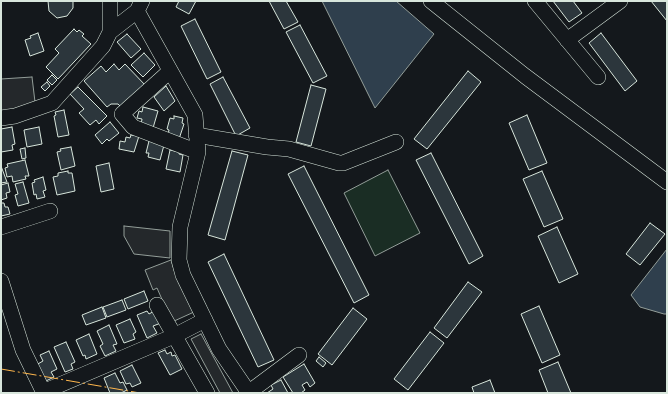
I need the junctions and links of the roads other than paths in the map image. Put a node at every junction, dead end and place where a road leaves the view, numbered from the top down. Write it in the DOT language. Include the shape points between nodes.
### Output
graph roads {
  1 [pos="110,1"];
  2 [pos="431,1"];
  3 [pos="535,1"];
  4 [pos="620,1"];
  5 [pos="140,6"];
  6 [pos="110,32"];
  7 [pos="567,40"];
  8 [pos="170,70"];
  9 [pos="598,77"];
  10 [pos="1,118"];
  11 [pos="196,135"];
  12 [pos="396,142"];
  13 [pos="198,152"];
  14 [pos="667,182"];
  15 [pos="50,211"];
  16 [pos="1,227"];
  17 [pos="1,281"];
  18 [pos="157,304"];
  19 [pos="205,320"];
  20 [pos="174,336"];
  21 [pos="299,355"];
  22 [pos="44,393"];
  23 [pos="207,393"];
  24 [pos="248,393"];
  1 -- 6 [label="street"];
  2 -- 14 [label="street" via="524,76"];
  3 -- 7 [label="street"];
  4 -- 7 [label="street"];
  5 -- 6 [label="street"];
  5 -- 8 [label="street"];
  6 -- 10 [label="street" via="103,46 52,103 15,116"];
  7 -- 9 [label="street"];
  8 -- 11 [label="street" via="194,116"];
  8 -- 13 [label="street" via="122,114 133,127"];
  11 -- 12 [label="street" via="289,149 339,163"];
  11 -- 13 [label="street"];
  13 -- 19 [label="street" via="180,226 178,247 183,275"];
  15 -- 16 [label="street"];
  17 -- 22 [label="street" via="23,350"];
  18 -- 20 [label="street"];
  19 -- 20 [label="street"];
  19 -- 24 [label="street" via="219,349"];
  20 -- 22 [label="street"];
  20 -- 23 [label="street"];
  21 -- 24 [label="street"];
}
